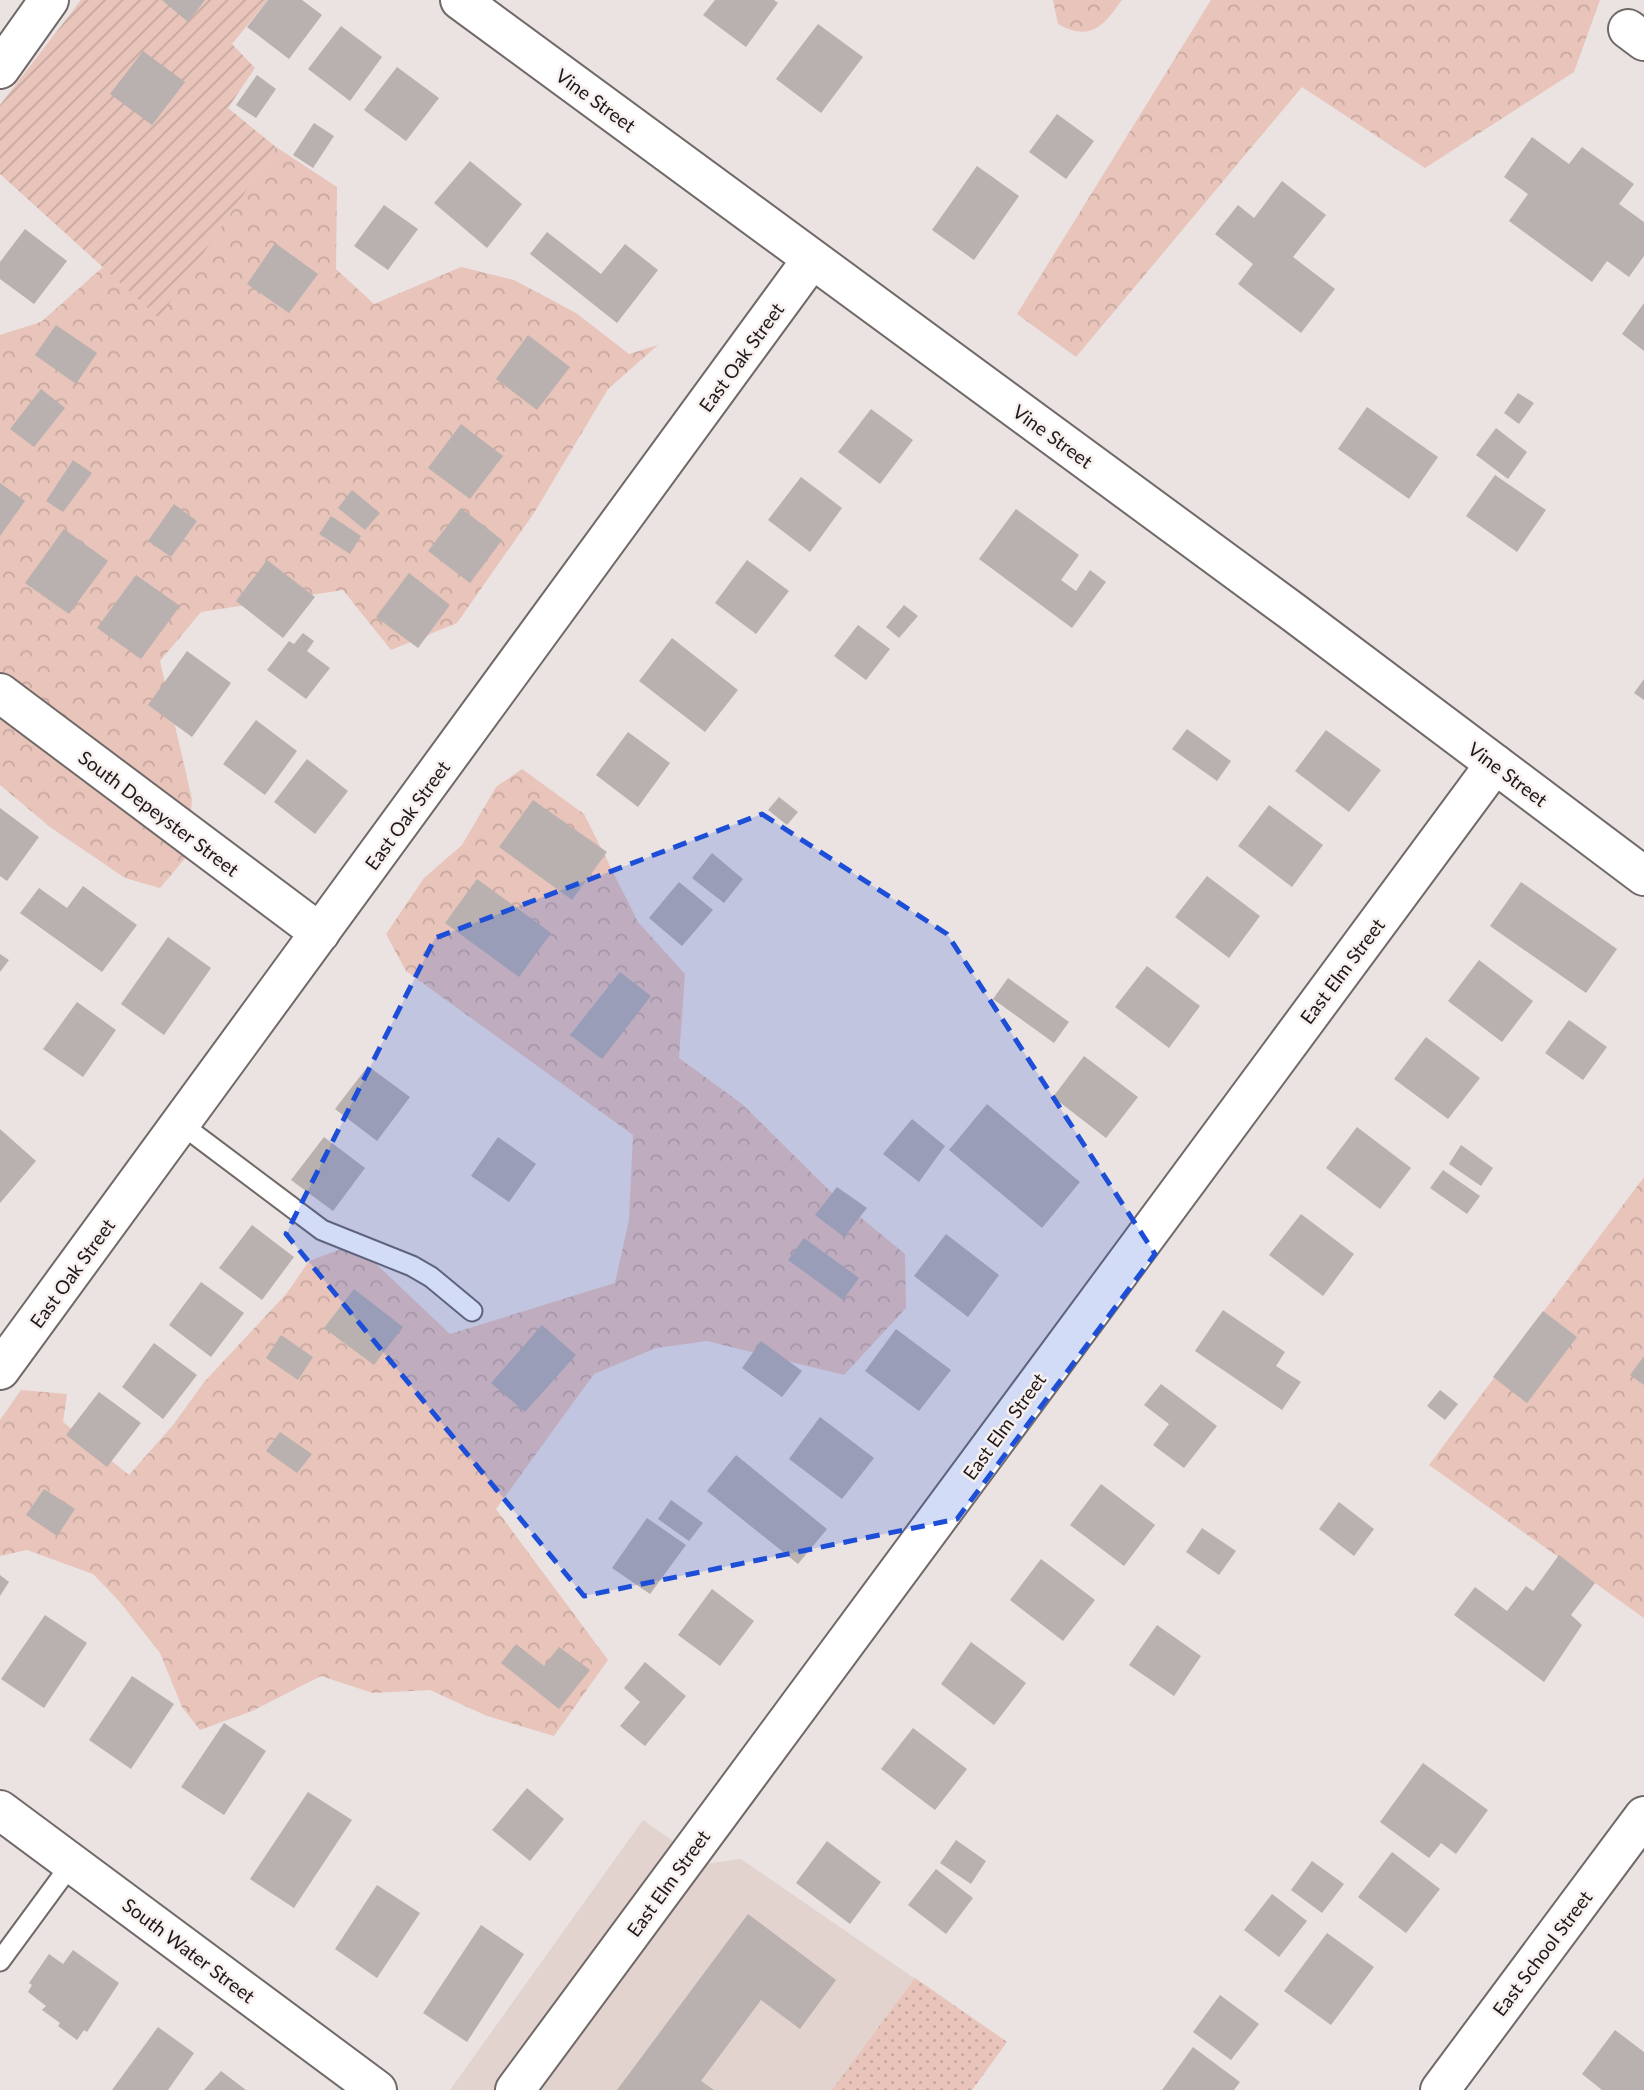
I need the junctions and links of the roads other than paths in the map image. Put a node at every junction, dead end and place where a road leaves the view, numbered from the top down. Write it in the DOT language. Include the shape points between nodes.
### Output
graph roads {
  1 [pos="49,0"];
  2 [pos="460,0"];
  3 [pos="0,69"];
  4 [pos="812,260"];
  5 [pos="0,693"];
  6 [pos="1495,764"];
  7 [pos="1644,876"];
  8 [pos="320,933"];
  9 [pos="181,1124"];
  10 [pos="472,1311"];
  11 [pos="0,1370"];
  12 [pos="0,1810"];
  13 [pos="1644,1816"];
  14 [pos="72,1863"];
  15 [pos="0,1961"];
  16 [pos="361,2085"];
  17 [pos="515,2090"];
  18 [pos="1440,2090"];
  1 -- 3 [label="street"];
  2 -- 4 [label="street, Vine Street"];
  4 -- 6 [label="street, Vine Street"];
  4 -- 8 [label="street, East Oak Street"];
  5 -- 8 [label="street, South Depeyster Street"];
  6 -- 7 [label="street, Vine Street"];
  6 -- 17 [label="street, East Elm Street"];
  8 -- 9 [label="street, East Oak Street"];
  9 -- 10 [label="lane" via="322,1230 412,1266"];
  9 -- 11 [label="street, East Oak Street"];
  12 -- 14 [label="street, South Water Street"];
  13 -- 18 [label="street, East School Street"];
  14 -- 15 [label="lane"];
  14 -- 16 [label="street, South Water Street"];
}
